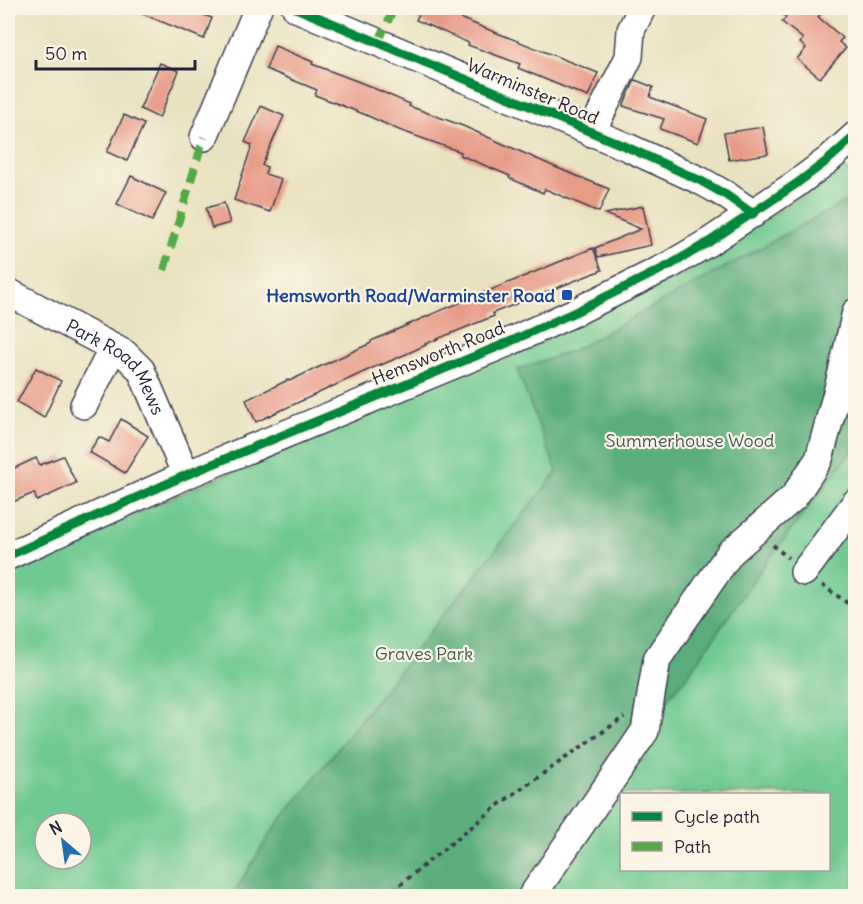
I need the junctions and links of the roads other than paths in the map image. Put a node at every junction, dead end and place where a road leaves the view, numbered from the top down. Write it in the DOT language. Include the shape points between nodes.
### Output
graph roads {
  1 [pos="258,8"];
  2 [pos="296,8"];
  3 [pos="642,8"];
  4 [pos="591,133"];
  5 [pos="855,135"];
  6 [pos="204,137"];
  7 [pos="753,213"];
  8 [pos="8,292"];
  9 [pos="855,312"];
  10 [pos="114,348"];
  11 [pos="84,405"];
  12 [pos="186,475"];
  13 [pos="855,502"];
  14 [pos="8,556"];
  15 [pos="804,572"];
  16 [pos="532,897"];
  1 -- 6 [label="street"];
  2 -- 4 [label="street, Warminster Road"];
  3 -- 4 [label="street" via="631,30 629,57"];
  4 -- 7 [label="street, Warminster Road" via="701,181"];
  5 -- 7 [label="street, Hemsworth Road" via="828,160"];
  7 -- 12 [label="street, Hemsworth Road" via="688,255 575,312"];
  8 -- 10 [label="street, Park Road Mews"];
  9 -- 16 [label="street" via="819,459 794,497 730,553 657,658 645,731"];
  10 -- 11 [label="street"];
  10 -- 12 [label="street, Park Road Mews" via="141,370"];
  12 -- 14 [label="street, Hemsworth Road"];
  13 -- 15 [label="street"];
}
